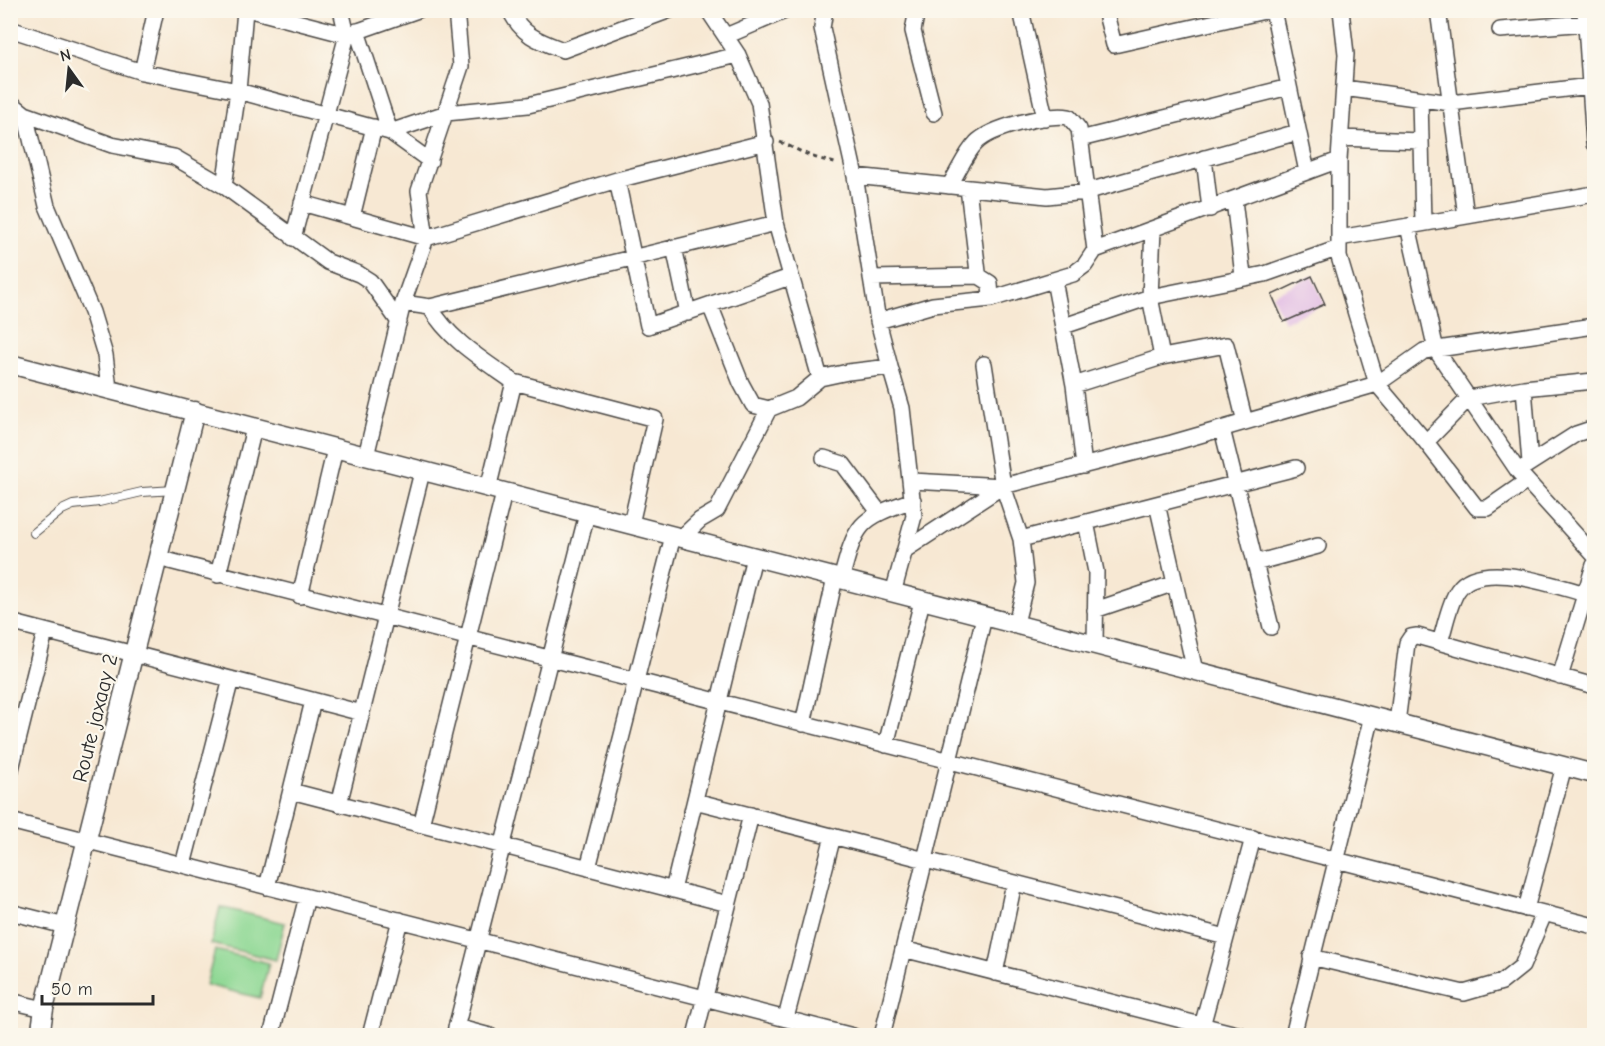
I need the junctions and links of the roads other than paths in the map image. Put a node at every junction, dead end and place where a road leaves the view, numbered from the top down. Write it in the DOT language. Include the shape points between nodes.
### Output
graph roads {
  1 [pos="156,10"];
  2 [pos="244,10"];
  3 [pos="251,10"];
  4 [pos="341,10"];
  5 [pos="418,10"];
  6 [pos="456,10"];
  7 [pos="510,10"];
  8 [pos="670,10"];
  9 [pos="708,10"];
  10 [pos="825,10"];
  11 [pos="917,10"];
  12 [pos="1021,10"];
  13 [pos="1105,10"];
  14 [pos="1271,10"];
  15 [pos="1341,10"];
  16 [pos="1438,10"];
  17 [pos="782,11"];
  18 [pos="1586,17"];
  19 [pos="10,29"];
  20 [pos="1500,30"];
  21 [pos="352,33"];
  22 [pos="726,36"];
  23 [pos="738,55"];
  24 [pos="142,72"];
  25 [pos="1289,87"];
  26 [pos="1344,88"];
  27 [pos="238,91"];
  28 [pos="1592,96"];
  29 [pos="1420,99"];
  30 [pos="10,102"];
  31 [pos="1450,103"];
  32 [pos="446,113"];
  33 [pos="934,113"];
  34 [pos="25,114"];
  35 [pos="326,114"];
  36 [pos="1045,118"];
  37 [pos="374,127"];
  38 [pos="390,132"];
  39 [pos="1298,132"];
  40 [pos="1340,138"];
  41 [pos="765,139"];
  42 [pos="1080,139"];
  43 [pos="1420,141"];
  44 [pos="1594,144"];
  45 [pos="1204,158"];
  46 [pos="1339,160"];
  47 [pos="430,161"];
  48 [pos="853,171"];
  49 [pos="1307,172"];
  50 [pos="617,180"];
  51 [pos="224,186"];
  52 [pos="949,186"];
  53 [pos="968,188"];
  54 [pos="1085,192"];
  55 [pos="1594,194"];
  56 [pos="1234,200"];
  57 [pos="302,203"];
  58 [pos="1210,209"];
  59 [pos="1466,216"];
  60 [pos="352,217"];
  61 [pos="776,224"];
  62 [pos="1415,225"];
  63 [pos="1152,230"];
  64 [pos="293,238"];
  65 [pos="426,238"];
  66 [pos="1339,243"];
  67 [pos="674,247"];
  68 [pos="1095,250"];
  69 [pos="632,257"];
  70 [pos="979,276"];
  71 [pos="1243,276"];
  72 [pos="790,277"];
  73 [pos="871,278"];
  74 [pos="1054,280"];
  75 [pos="1150,297"];
  76 [pos="991,299"];
  77 [pos="403,303"];
  78 [pos="710,305"];
  79 [pos="430,307"];
  80 [pos="688,313"];
  81 [pos="878,321"];
  82 [pos="399,322"];
  83 [pos="1064,326"];
  84 [pos="1594,326"];
  85 [pos="1436,350"];
  86 [pos="1162,357"];
  87 [pos="10,364"];
  88 [pos="984,364"];
  89 [pos="890,367"];
  90 [pos="820,378"];
  91 [pos="1594,381"];
  92 [pos="514,382"];
  93 [pos="1377,384"];
  94 [pos="1074,385"];
  95 [pos="1524,388"];
  96 [pos="109,390"];
  97 [pos="1469,398"];
  98 [pos="769,409"];
  99 [pos="195,411"];
  100 [pos="1245,422"];
  101 [pos="1594,428"];
  102 [pos="254,429"];
  103 [pos="1222,429"];
  104 [pos="1426,442"];
  105 [pos="335,449"];
  106 [pos="366,456"];
  107 [pos="824,458"];
  108 [pos="1084,466"];
  109 [pos="1296,468"];
  110 [pos="422,472"];
  111 [pos="1525,472"];
  112 [pos="912,481"];
  113 [pos="1235,484"];
  114 [pos="1003,486"];
  115 [pos="175,490"];
  116 [pos="496,491"];
  117 [pos="913,500"];
  118 [pos="1157,504"];
  119 [pos="879,512"];
  120 [pos="586,514"];
  121 [pos="1086,522"];
  122 [pos="631,524"];
  123 [pos="34,533"];
  124 [pos="677,537"];
  125 [pos="1021,539"];
  126 [pos="1317,546"];
  127 [pos="905,550"];
  128 [pos="1594,555"];
  129 [pos="754,557"];
  130 [pos="158,558"];
  131 [pos="1255,563"];
  132 [pos="1594,565"];
  133 [pos="218,575"];
  134 [pos="838,579"];
  135 [pos="1175,583"];
  136 [pos="893,593"];
  137 [pos="1586,594"];
  138 [pos="300,596"];
  139 [pos="922,600"];
  140 [pos="1095,610"];
  141 [pos="984,616"];
  142 [pos="386,618"];
  143 [pos="10,622"];
  144 [pos="1016,623"];
  145 [pos="1271,627"];
  146 [pos="45,632"];
  147 [pos="468,639"];
  148 [pos="1440,642"];
  149 [pos="1095,644"];
  150 [pos="134,653"];
  151 [pos="550,659"];
  152 [pos="1195,671"];
  153 [pos="1560,677"];
  154 [pos="231,679"];
  155 [pos="636,681"];
  156 [pos="1594,686"];
  157 [pos="313,701"];
  158 [pos="719,702"];
  159 [pos="362,713"];
  160 [pos="1372,716"];
  161 [pos="1397,723"];
  162 [pos="802,724"];
  163 [pos="886,745"];
  164 [pos="949,761"];
  165 [pos="1564,766"];
  166 [pos="10,773"];
  167 [pos="1594,774"];
  168 [pos="291,791"];
  169 [pos="695,801"];
  170 [pos="339,804"];
  171 [pos="751,815"];
  172 [pos="10,821"];
  173 [pos="421,825"];
  174 [pos="833,836"];
  175 [pos="1253,838"];
  176 [pos="87,839"];
  177 [pos="502,845"];
  178 [pos="1336,859"];
  179 [pos="925,860"];
  180 [pos="183,865"];
  181 [pos="588,868"];
  182 [pos="1014,883"];
  183 [pos="267,886"];
  184 [pos="673,890"];
  185 [pos="307,897"];
  186 [pos="728,904"];
  187 [pos="1526,909"];
  188 [pos="10,912"];
  189 [pos="1544,914"];
  190 [pos="400,920"];
  191 [pos="65,926"];
  192 [pos="1594,926"];
  193 [pos="1226,937"];
  194 [pos="478,940"];
  195 [pos="903,949"];
  196 [pos="1311,957"];
  197 [pos="995,973"];
  198 [pos="704,998"];
  199 [pos="10,1001"];
  200 [pos="44,1009"];
  201 [pos="786,1018"];
  202 [pos="1202,1026"];
  203 [pos="455,1031"];
  204 [pos="40,1035"];
  205 [pos="271,1035"];
  206 [pos="369,1035"];
  207 [pos="490,1035"];
  208 [pos="695,1035"];
  209 [pos="853,1035"];
  210 [pos="882,1035"];
  211 [pos="1244,1035"];
  212 [pos="1293,1035"];
  1 -- 24 [label="street"];
  2 -- 27 [label="street"];
  3 -- 21 [label="street"];
  4 -- 21 [label="street"];
  5 -- 21 [label="street"];
  6 -- 32 [label="street" via="461,66"];
  7 -- 8 [label="street" via="517,26 533,39 563,50"];
  9 -- 22 [label="street"];
  10 -- 48 [label="street" via="822,28"];
  11 -- 33 [label="street" via="913,31"];
  12 -- 36 [label="street"];
  13 -- 14 [label="street" via="1114,45"];
  14 -- 25 [label="street"];
  15 -- 26 [label="street" via="1346,54"];
  16 -- 31 [label="street"];
  17 -- 22 [label="street"];
  18 -- 20 [label="street"];
  18 -- 28 [label="street"];
  19 -- 24 [label="street"];
  21 -- 35 [label="street"];
  21 -- 38 [label="street"];
  22 -- 23 [label="street"];
  23 -- 32 [label="street" via="528,105"];
  23 -- 41 [label="street" via="759,103"];
  24 -- 27 [label="street"];
  25 -- 39 [label="street"];
  25 -- 42 [label="street"];
  26 -- 29 [label="street"];
  26 -- 40 [label="street"];
  27 -- 35 [label="street"];
  27 -- 51 [label="street"];
  28 -- 31 [label="street"];
  28 -- 44 [label="street"];
  29 -- 31 [label="street"];
  29 -- 43 [label="street"];
  30 -- 34 [label="street"];
  31 -- 59 [label="street"];
  32 -- 38 [label="street"];
  32 -- 47 [label="street"];
  34 -- 51 [label="street" via="112,145 174,157"];
  34 -- 96 [label="street" via="47,206 93,312 105,355"];
  35 -- 37 [label="street"];
  35 -- 57 [label="street"];
  36 -- 42 [label="street" via="1058,114 1070,117 1079,129"];
  36 -- 52 [label="street" via="996,130 977,142"];
  37 -- 38 [label="street"];
  37 -- 60 [label="street"];
  38 -- 47 [label="street"];
  39 -- 45 [label="street"];
  39 -- 49 [label="street"];
  40 -- 43 [label="street"];
  40 -- 46 [label="street"];
  41 -- 50 [label="street"];
  41 -- 61 [label="street"];
  42 -- 54 [label="street"];
  43 -- 62 [label="street"];
  45 -- 54 [label="street"];
  45 -- 58 [label="street"];
  46 -- 49 [label="street"];
  46 -- 66 [label="street"];
  47 -- 65 [label="street" via="418,191"];
  48 -- 52 [label="street"];
  48 -- 73 [label="street"];
  49 -- 56 [label="street"];
  50 -- 65 [label="street"];
  50 -- 69 [label="street"];
  51 -- 64 [label="street"];
  52 -- 53 [label="street"];
  53 -- 54 [label="street" via="1047,196"];
  53 -- 70 [label="street"];
  54 -- 68 [label="street"];
  55 -- 59 [label="street"];
  56 -- 58 [label="street"];
  56 -- 71 [label="street"];
  57 -- 60 [label="street"];
  57 -- 64 [label="street"];
  58 -- 63 [label="street"];
  59 -- 62 [label="street"];
  60 -- 65 [label="street"];
  61 -- 67 [label="street"];
  61 -- 72 [label="street"];
  62 -- 66 [label="street"];
  62 -- 85 [label="street"];
  63 -- 68 [label="street"];
  63 -- 75 [label="street"];
  64 -- 82 [label="street" via="328,262 370,281"];
  65 -- 77 [label="street"];
  66 -- 71 [label="street" via="1265,274"];
  66 -- 93 [label="street" via="1339,257"];
  67 -- 69 [label="street"];
  67 -- 80 [label="street"];
  68 -- 74 [label="street" via="1073,274"];
  69 -- 79 [label="street"];
  69 -- 80 [label="street" via="648,326"];
  70 -- 73 [label="street"];
  70 -- 76 [label="street" via="990,283"];
  71 -- 75 [label="street"];
  72 -- 78 [label="street"];
  72 -- 90 [label="street"];
  73 -- 81 [label="street"];
  74 -- 76 [label="street"];
  74 -- 83 [label="street"];
  75 -- 83 [label="street"];
  75 -- 86 [label="street"];
  76 -- 81 [label="street" via="933,305"];
  77 -- 79 [label="street"];
  77 -- 82 [label="street"];
  78 -- 80 [label="street"];
  78 -- 98 [label="street" via="753,405"];
  79 -- 92 [label="street" via="455,339"];
  81 -- 89 [label="street"];
  82 -- 106 [label="street"];
  83 -- 94 [label="street"];
  84 -- 85 [label="street"];
  85 -- 93 [label="street" via="1424,351"];
  85 -- 97 [label="street"];
  86 -- 94 [label="street"];
  86 -- 100 [label="street" via="1226,345"];
  87 -- 96 [label="street"];
  88 -- 114 [label="street"];
  89 -- 90 [label="street"];
  89 -- 112 [label="street" via="902,408"];
  90 -- 98 [label="street" via="796,398"];
  91 -- 95 [label="street"];
  92 -- 116 [label="street"];
  92 -- 122 [label="street" via="655,419"];
  93 -- 100 [label="street"];
  93 -- 104 [label="street"];
  94 -- 108 [label="street"];
  95 -- 97 [label="street"];
  95 -- 111 [label="street"];
  96 -- 99 [label="street"];
  97 -- 104 [label="street"];
  97 -- 111 [label="street"];
  98 -- 124 [label="street" via="717,510"];
  99 -- 102 [label="street"];
  99 -- 115 [label="street, Route jaxaay 2"];
  100 -- 103 [label="street"];
  101 -- 111 [label="street" via="1576,434"];
  102 -- 105 [label="street"];
  102 -- 133 [label="street"];
  103 -- 108 [label="street"];
  103 -- 113 [label="street"];
  104 -- 111 [label="street" via="1477,508 1488,508"];
  105 -- 106 [label="street"];
  105 -- 138 [label="street"];
  106 -- 110 [label="street"];
  107 -- 119 [label="street" via="843,464"];
  108 -- 114 [label="street"];
  109 -- 113 [label="street"];
  110 -- 116 [label="street"];
  110 -- 142 [label="street"];
  111 -- 128 [label="street"];
  112 -- 114 [label="street"];
  112 -- 117 [label="street"];
  113 -- 118 [label="street"];
  113 -- 131 [label="street"];
  114 -- 125 [label="street"];
  114 -- 127 [label="street"];
  115 -- 123 [label="lane" via="73,505"];
  115 -- 130 [label="street, Route jaxaay 2"];
  116 -- 120 [label="street"];
  116 -- 147 [label="street"];
  117 -- 119 [label="street"];
  117 -- 127 [label="street" via="914,516"];
  118 -- 121 [label="street"];
  118 -- 135 [label="street"];
  119 -- 134 [label="street" via="863,522 852,537"];
  120 -- 122 [label="street"];
  120 -- 151 [label="street"];
  121 -- 125 [label="street"];
  121 -- 140 [label="street" via="1096,572"];
  122 -- 124 [label="street"];
  124 -- 129 [label="street"];
  124 -- 155 [label="street"];
  125 -- 144 [label="street" via="1026,583"];
  126 -- 131 [label="street"];
  127 -- 136 [label="street"];
  129 -- 134 [label="street"];
  129 -- 158 [label="street"];
  130 -- 133 [label="street"];
  130 -- 150 [label="street, Route jaxaay 2"];
  131 -- 145 [label="street"];
  132 -- 137 [label="street"];
  133 -- 138 [label="street"];
  134 -- 136 [label="street"];
  134 -- 162 [label="street"];
  135 -- 140 [label="street"];
  135 -- 152 [label="street"];
  136 -- 139 [label="street"];
  137 -- 148 [label="street" via="1514,576 1486,575 1469,580 1458,590"];
  137 -- 153 [label="street"];
  138 -- 142 [label="street"];
  139 -- 141 [label="street"];
  139 -- 163 [label="street"];
  140 -- 149 [label="street"];
  141 -- 144 [label="street"];
  141 -- 164 [label="street"];
  142 -- 147 [label="street"];
  142 -- 159 [label="street"];
  143 -- 146 [label="street"];
  144 -- 149 [label="street"];
  146 -- 150 [label="street"];
  146 -- 166 [label="street"];
  147 -- 151 [label="street"];
  147 -- 173 [label="street"];
  148 -- 153 [label="street"];
  148 -- 161 [label="street" via="1417,636 1407,643"];
  149 -- 152 [label="street"];
  150 -- 154 [label="street"];
  150 -- 176 [label="street, Route jaxaay 2"];
  151 -- 155 [label="street"];
  151 -- 177 [label="street"];
  152 -- 160 [label="street"];
  153 -- 156 [label="street"];
  154 -- 157 [label="street"];
  154 -- 180 [label="street"];
  155 -- 158 [label="street"];
  155 -- 181 [label="street"];
  157 -- 159 [label="street"];
  157 -- 168 [label="street"];
  158 -- 162 [label="street"];
  158 -- 169 [label="street"];
  159 -- 170 [label="street"];
  160 -- 161 [label="street"];
  160 -- 178 [label="street"];
  161 -- 165 [label="street"];
  162 -- 163 [label="street"];
  163 -- 164 [label="street"];
  164 -- 175 [label="street"];
  164 -- 179 [label="street"];
  165 -- 167 [label="street"];
  165 -- 187 [label="street"];
  168 -- 170 [label="street"];
  168 -- 183 [label="street"];
  169 -- 171 [label="street"];
  169 -- 184 [label="street"];
  170 -- 173 [label="street"];
  171 -- 174 [label="street"];
  171 -- 186 [label="street"];
  172 -- 176 [label="street"];
  173 -- 177 [label="street"];
  174 -- 179 [label="street"];
  174 -- 201 [label="street"];
  175 -- 178 [label="street"];
  175 -- 193 [label="street"];
  176 -- 180 [label="street"];
  176 -- 191 [label="street, Route jaxaay 2"];
  177 -- 181 [label="street"];
  177 -- 194 [label="street"];
  178 -- 187 [label="street"];
  178 -- 196 [label="street"];
  179 -- 182 [label="street"];
  179 -- 195 [label="street"];
  180 -- 183 [label="street"];
  181 -- 184 [label="street"];
  182 -- 193 [label="street"];
  182 -- 197 [label="street"];
  183 -- 185 [label="street"];
  184 -- 186 [label="street"];
  185 -- 190 [label="street"];
  185 -- 205 [label="street"];
  186 -- 198 [label="street"];
  187 -- 189 [label="street"];
  188 -- 191 [label="street"];
  189 -- 192 [label="street"];
  189 -- 196 [label="street" via="1522,966 1502,982 1464,993"];
  190 -- 194 [label="street"];
  190 -- 206 [label="street"];
  191 -- 200 [label="street, Route jaxaay 2"];
  193 -- 202 [label="street"];
  194 -- 198 [label="street"];
  194 -- 203 [label="street"];
  195 -- 197 [label="street"];
  195 -- 210 [label="street"];
  196 -- 212 [label="street"];
  197 -- 202 [label="street"];
  198 -- 201 [label="street"];
  198 -- 208 [label="street"];
  199 -- 200 [label="street"];
  200 -- 204 [label="street, Route jaxaay 2"];
  201 -- 209 [label="street"];
  202 -- 211 [label="street"];
  203 -- 207 [label="street"];
}
